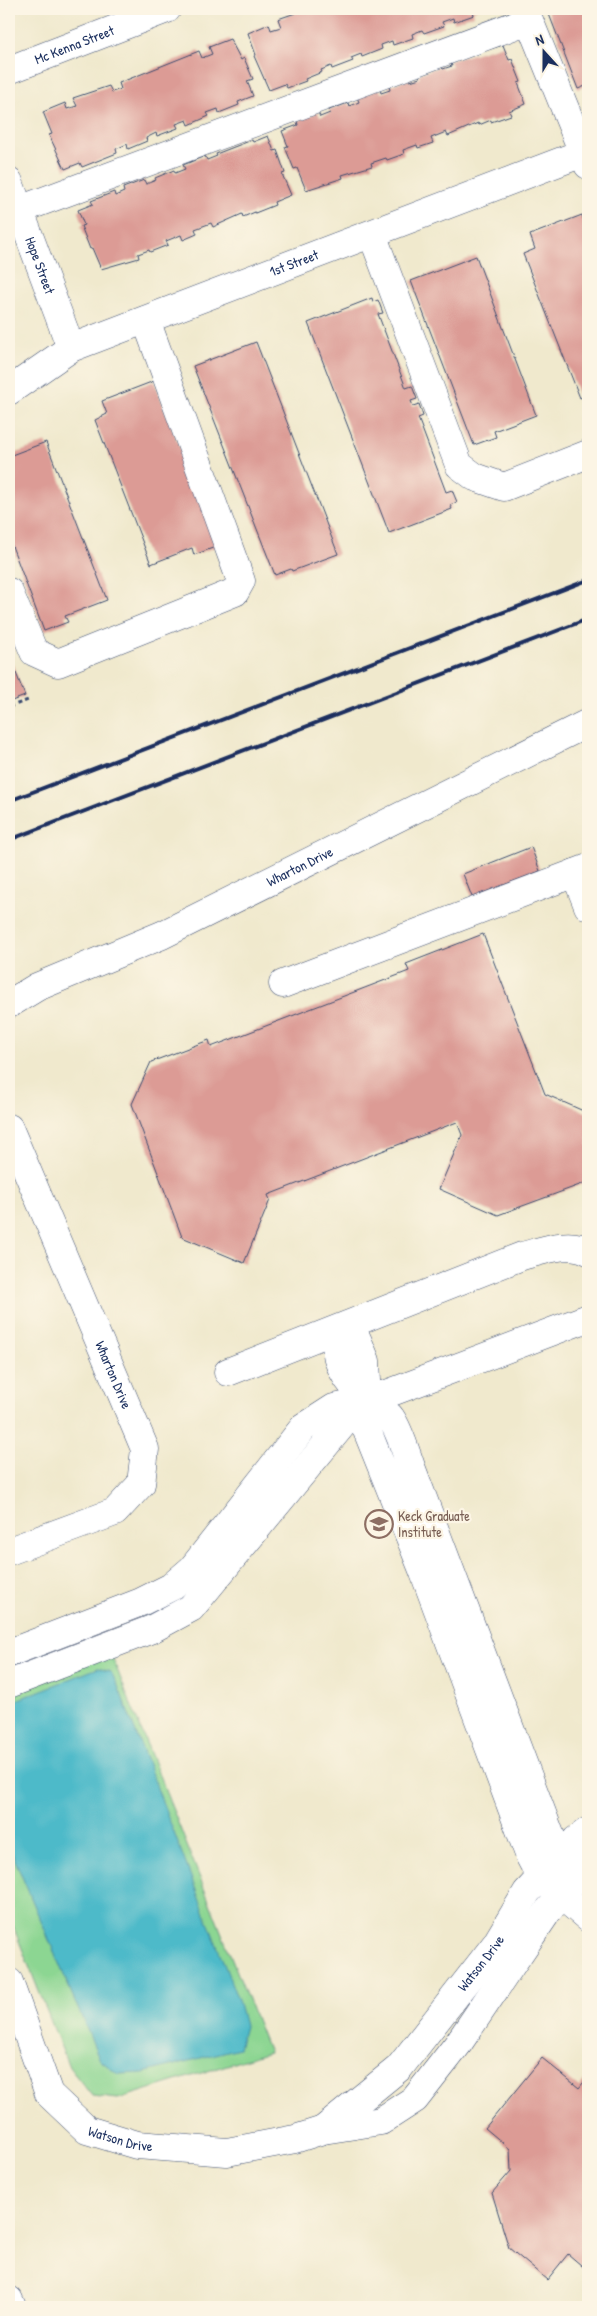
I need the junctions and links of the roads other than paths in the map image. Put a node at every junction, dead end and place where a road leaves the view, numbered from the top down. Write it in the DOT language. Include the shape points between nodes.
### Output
graph roads {
  1 [pos="167,9"];
  2 [pos="9,70"];
  3 [pos="587,156"];
  4 [pos="9,182"];
  5 [pos="19,210"];
  6 [pos="372,234"];
  7 [pos="146,320"];
  8 [pos="71,348"];
  9 [pos="9,391"];
  10 [pos="588,454"];
  11 [pos="9,592"];
  12 [pos="588,723"];
  13 [pos="582,870"];
  14 [pos="588,906"];
  15 [pos="283,984"];
  16 [pos="9,1004"];
  17 [pos="9,1128"];
  18 [pos="588,1251"];
  19 [pos="588,1318"];
  20 [pos="340,1329"];
  21 [pos="228,1372"];
  22 [pos="368,1401"];
  23 [pos="9,1551"];
  24 [pos="9,1653"];
  25 [pos="9,1684"];
  26 [pos="588,1831"];
  27 [pos="559,1858"];
  28 [pos="588,1865"];
  29 [pos="540,1878"];
  30 [pos="561,1895"];
  31 [pos="588,1918"];
  32 [pos="9,1982"];
  33 [pos="323,2130"];
  34 [pos="9,2300"];
  35 [pos="12,2307"];
  1 -- 2 [label="street, Mc Kenna Street"];
  3 -- 5 [label="street" via="528,20"];
  3 -- 6 [label="street, 1st Street"];
  4 -- 5 [label="street, Hope Street"];
  5 -- 8 [label="street, Hope Street"];
  6 -- 7 [label="street, 1st Street"];
  6 -- 10 [label="street" via="459,465 475,478 504,487"];
  7 -- 8 [label="street, 1st Street"];
  7 -- 11 [label="street" via="242,581 235,592 58,663 34,652"];
  8 -- 9 [label="street, 1st Street"];
  12 -- 16 [label="street, Wharton Drive" via="162,935 36,987"];
  13 -- 14 [label="street"];
  13 -- 15 [label="street"];
  17 -- 23 [label="street, Wharton Drive" via="145,1449 141,1484 116,1512"];
  18 -- 20 [label="street" via="562,1246 522,1256"];
  19 -- 22 [label="street"];
  20 -- 21 [label="street"];
  20 -- 22 [label="street" via="357,1339 364,1356 368,1372"];
  22 -- 24 [label="street" via="334,1408 303,1428 192,1569 171,1587 100,1619"];
  22 -- 25 [label="street" via="342,1424 191,1608 152,1629"];
  22 -- 27 [label="street" via="391,1416"];
  22 -- 29 [label="street" via="366,1428"];
  26 -- 27 [label="street, Watson Drive"];
  27 -- 29 [label="street, Watson Drive"];
  27 -- 30 [label="street"];
  28 -- 30 [label="street, Watson Drive"];
  29 -- 30 [label="street"];
  29 -- 33 [label="street, Watson Drive" via="527,1892 496,1944 399,2068"];
  30 -- 31 [label="street"];
  30 -- 33 [label="street, Watson Drive" via="458,2044 415,2099 381,2121"];
  32 -- 33 [label="street, Watson Drive" via="49,2094 87,2130 137,2144 227,2152 295,2139"];
  34 -- 35 [label="street"];
}
